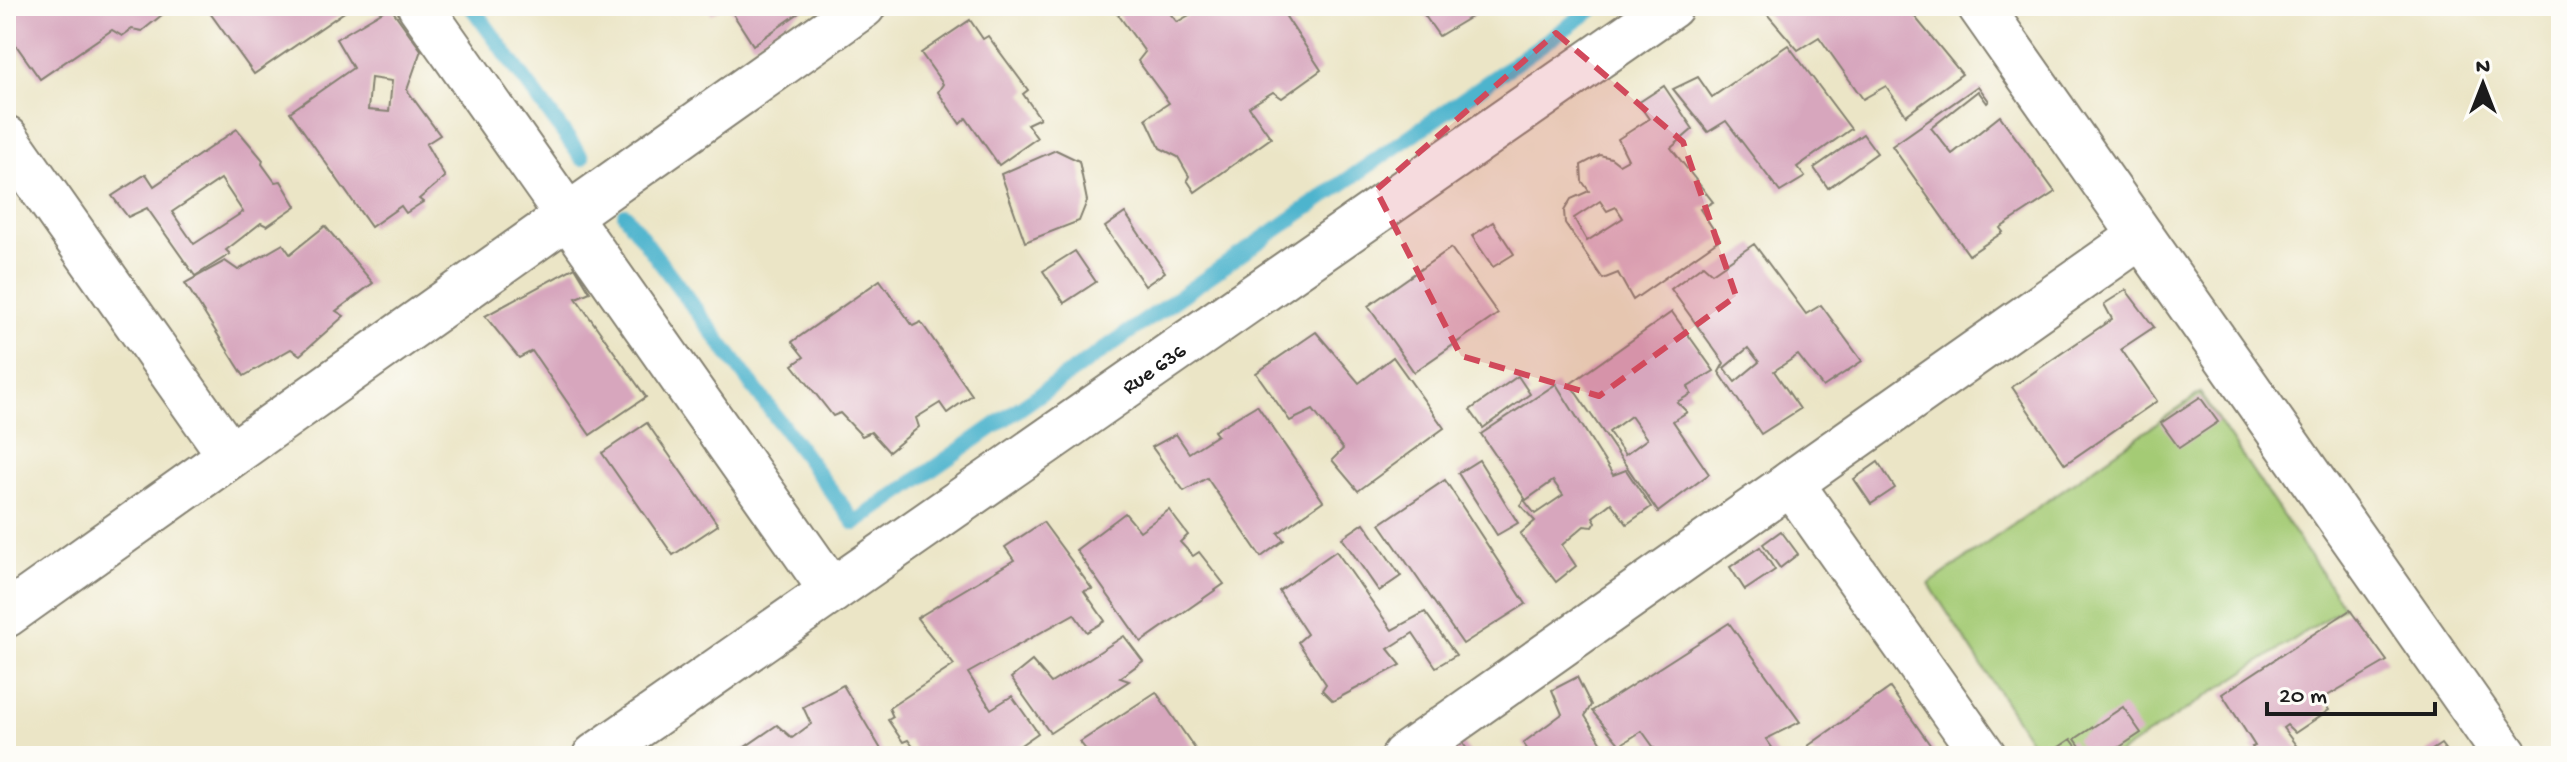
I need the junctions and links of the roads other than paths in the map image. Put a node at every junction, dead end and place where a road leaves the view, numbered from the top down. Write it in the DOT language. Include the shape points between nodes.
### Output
graph roads {
  1 [pos="420,6"];
  2 [pos="863,6"];
  3 [pos="1671,6"];
  4 [pos="1980,6"];
  5 [pos="6,138"];
  6 [pos="568,216"];
  7 [pos="2141,236"];
  8 [pos="229,454"];
  9 [pos="1791,483"];
  10 [pos="832,591"];
  11 [pos="6,615"];
  12 [pos="595,756"];
  13 [pos="1404,756"];
  14 [pos="1984,756"];
  15 [pos="2506,756"];
  1 -- 6 [label="street"];
  2 -- 6 [label="street"];
  3 -- 10 [label="street, Rue 636"];
  4 -- 7 [label="street"];
  5 -- 8 [label="street"];
  6 -- 8 [label="street"];
  6 -- 10 [label="street"];
  7 -- 9 [label="street"];
  7 -- 15 [label="street"];
  8 -- 11 [label="street"];
  9 -- 13 [label="street"];
  9 -- 14 [label="street"];
  10 -- 12 [label="street, Rue 636"];
}
